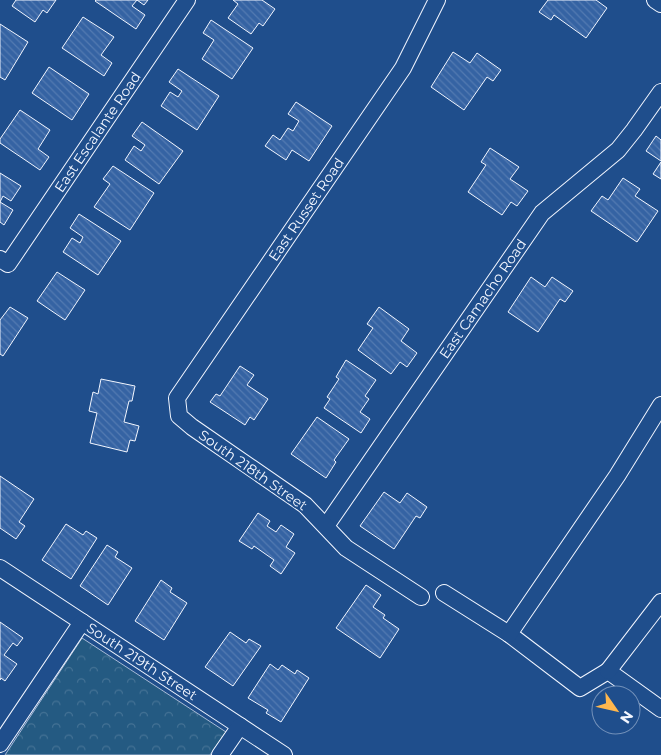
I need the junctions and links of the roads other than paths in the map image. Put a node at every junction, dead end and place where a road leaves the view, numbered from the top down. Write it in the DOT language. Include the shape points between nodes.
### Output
graph roads {
  1 [pos="187,0"];
  2 [pos="437,0"];
  3 [pos="655,0"];
  4 [pos="661,4"];
  5 [pos="661,92"];
  6 [pos="4,261"];
  7 [pos="661,405"];
  8 [pos="179,416"];
  9 [pos="326,526"];
  10 [pos="0,568"];
  11 [pos="444,593"];
  12 [pos="420,597"];
  13 [pos="661,602"];
  14 [pos="82,622"];
  15 [pos="509,634"];
  16 [pos="608,671"];
  17 [pos="661,709"];
  18 [pos="240,726"];
  19 [pos="0,744"];
  20 [pos="220,755"];
  21 [pos="284,755"];
  1 -- 6 [label="street, East Escalante Road"];
  2 -- 8 [label="street, East Russet Road" via="403,68 177,398"];
  3 -- 4 [label="street"];
  5 -- 9 [label="street, East Camacho Road" via="618,150 542,213"];
  7 -- 15 [label="street" via="617,476"];
  8 -- 9 [label="street, South 218th Street" via="305,505"];
  9 -- 12 [label="street, South 218th Street" via="346,548"];
  10 -- 14 [label="street, South 219th Street"];
  11 -- 15 [label="street"];
  13 -- 16 [label="street"];
  14 -- 18 [label="street, South 219th Street"];
  14 -- 19 [label="street"];
  15 -- 16 [label="street" via="580,688"];
  16 -- 17 [label="street"];
  18 -- 20 [label="street"];
  18 -- 21 [label="street, South 219th Street"];
}
